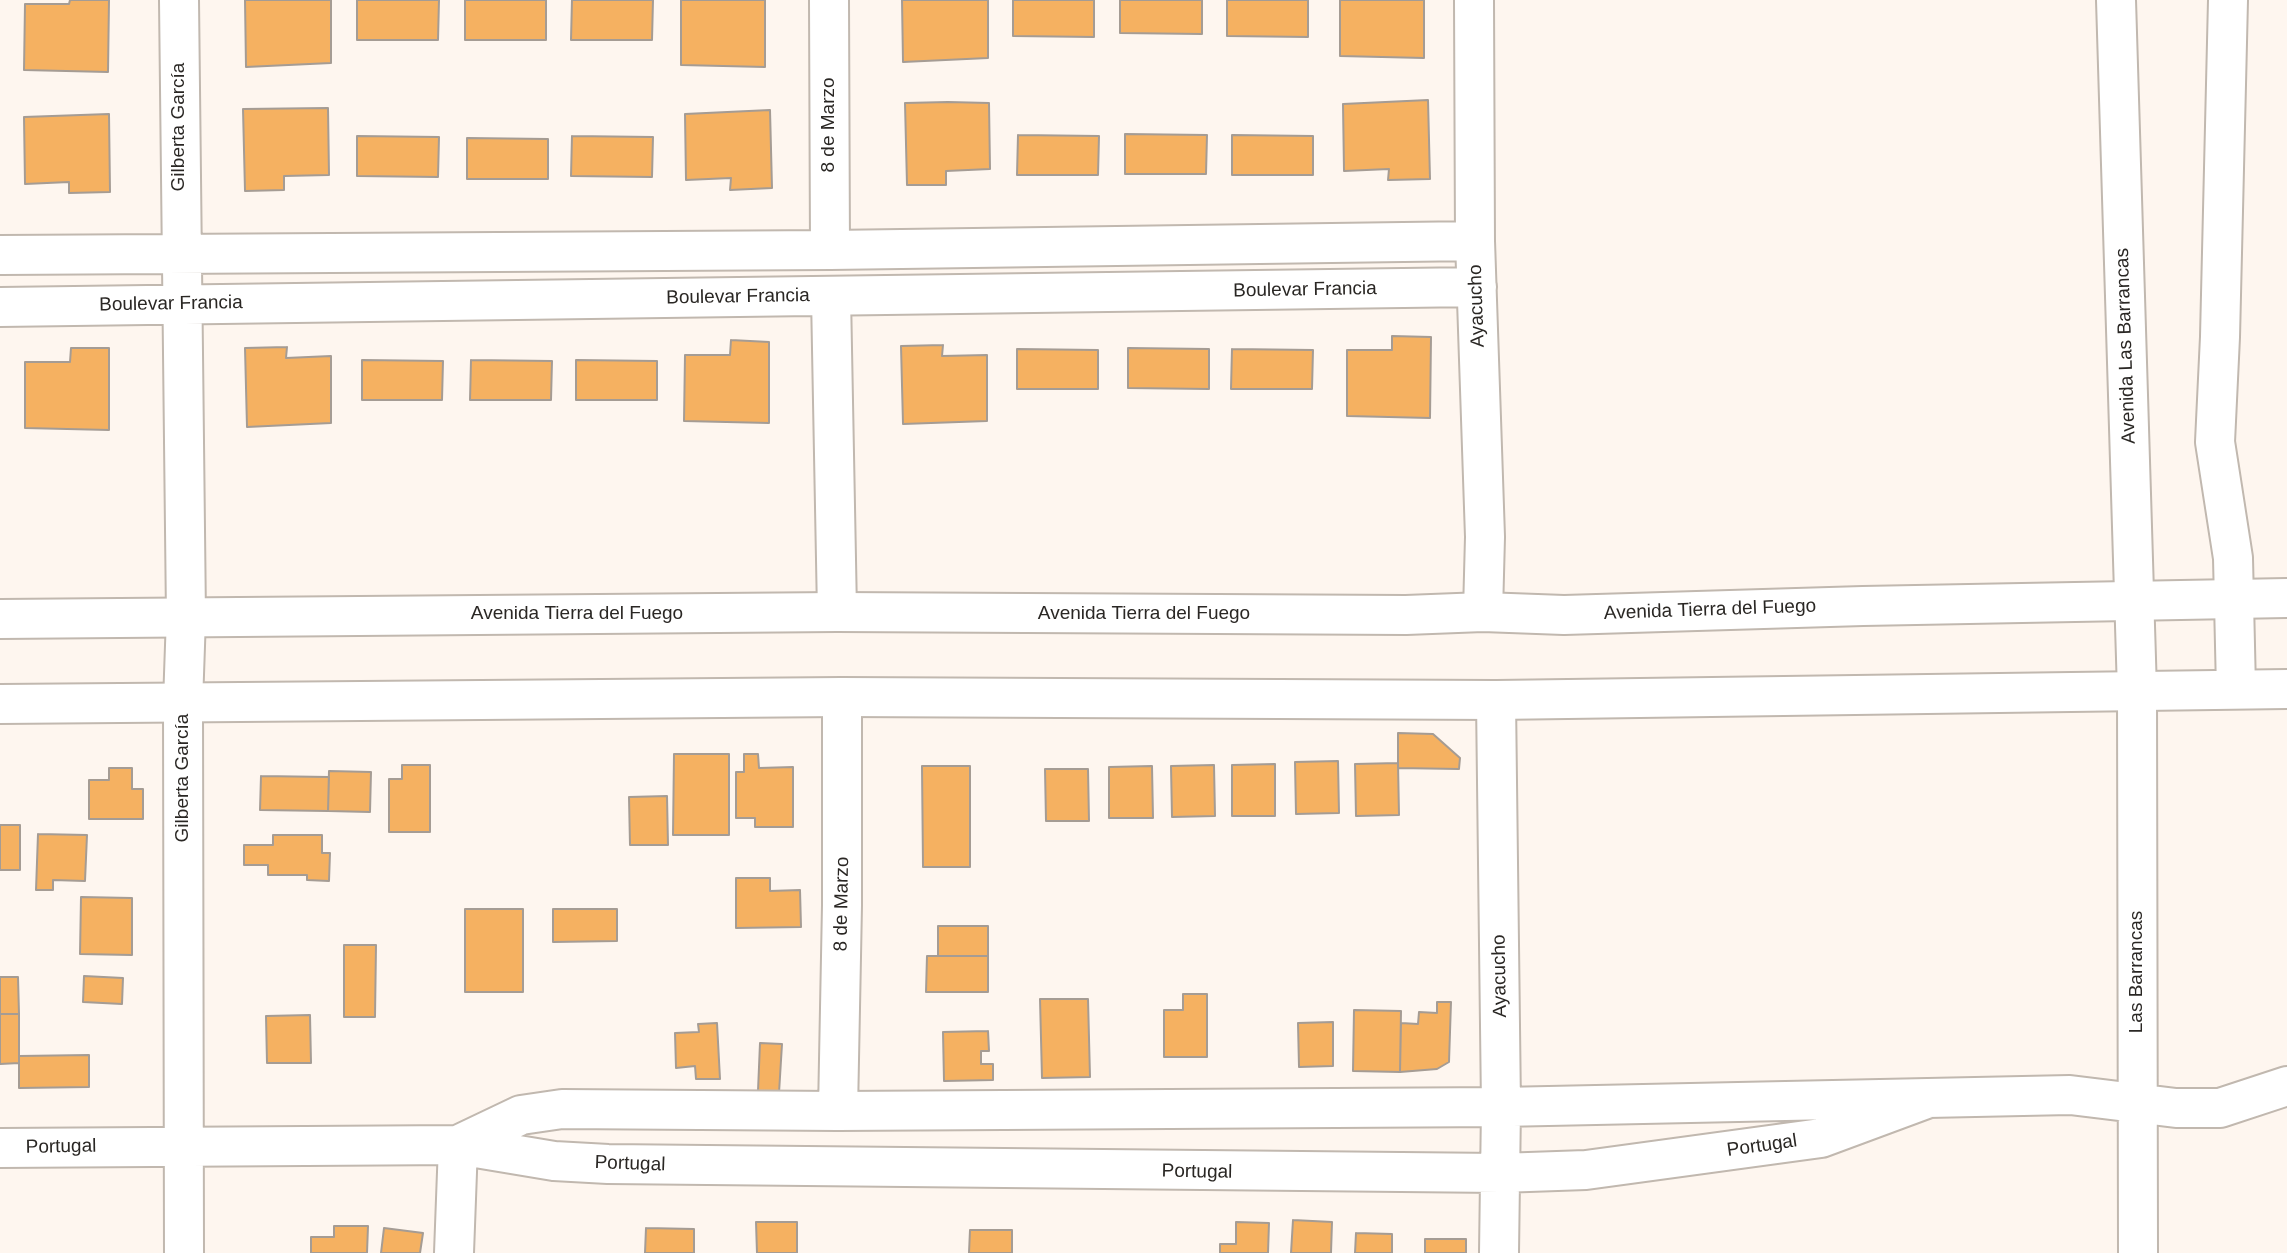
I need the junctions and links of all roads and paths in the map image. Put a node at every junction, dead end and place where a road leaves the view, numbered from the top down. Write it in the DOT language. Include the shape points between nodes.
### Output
graph roads {
  1 [pos="179,0"];
  2 [pos="829,0"];
  3 [pos="1474,0"];
  4 [pos="2116,0"];
  5 [pos="2228,0"];
  6 [pos="1475,242"];
  7 [pos="830,250"];
  8 [pos="180,254"];
  9 [pos="0,255"];
  10 [pos="1476,287"];
  11 [pos="831,296"];
  12 [pos="181,303"];
  13 [pos="0,307"];
  14 [pos="2287,598"];
  15 [pos="2234,599"];
  16 [pos="2133,600"];
  17 [pos="836,612"];
  18 [pos="1483,612"];
  19 [pos="186,617"];
  20 [pos="0,619"];
  21 [pos="2287,688"];
  22 [pos="2236,689"];
  23 [pos="2137,691"];
  24 [pos="842,697"];
  25 [pos="1496,700"];
  26 [pos="0,704"];
  27 [pos="183,704"];
  28 [pos="2287,1086"];
  29 [pos="1928,1098"];
  30 [pos="2138,1103"];
  31 [pos="1502,1107"];
  32 [pos="838,1111"];
  33 [pos="458,1145"];
  34 [pos="183,1146"];
  35 [pos="0,1147"];
  36 [pos="1500,1173"];
  37 [pos="184,1253"];
  38 [pos="454,1253"];
  39 [pos="1499,1253"];
  40 [pos="2138,1253"];
  1 -- 8 [label="street, Gilberta García"];
  2 -- 7 [label="street, 8 de Marzo"];
  3 -- 6 [label="street, Ayacucho"];
  4 -- 16 [label="street, Avenida Las Barrancas"];
  5 -- 15 [label="street" via="2215,442 2233,558"];
  6 -- 7 [label="street"];
  6 -- 10 [label="street, Ayacucho"];
  7 -- 8 [label="street"];
  8 -- 9 [label="street"];
  8 -- 12 [label="street, Gilberta García"];
  10 -- 11 [label="street, Boulevar Francia"];
  10 -- 18 [label="street, Ayacucho" via="1485,537"];
  11 -- 12 [label="street, Boulevar Francia"];
  11 -- 17 [label="street"];
  12 -- 13 [label="street, Boulevar Francia"];
  12 -- 19 [label="street, Gilberta García"];
  14 -- 15 [label="street, Avenida Tierra del Fuego"];
  15 -- 16 [label="street, Avenida Tierra del Fuego"];
  15 -- 22 [label="street"];
  16 -- 18 [label="street, Avenida Tierra del Fuego" via="1564,615"];
  16 -- 23 [label="street, Avenida Las Barrancas"];
  17 -- 18 [label="street, Avenida Tierra del Fuego"];
  17 -- 19 [label="street, Avenida Tierra del Fuego"];
  19 -- 20 [label="street, Avenida Tierra del Fuego"];
  19 -- 27 [label="street, Gilberta García"];
  21 -- 22 [label="street"];
  22 -- 23 [label="street"];
  23 -- 25 [label="street"];
  23 -- 30 [label="street, Las Barrancas"];
  24 -- 25 [label="street"];
  24 -- 27 [label="street"];
  24 -- 32 [label="street, 8 de Marzo"];
  25 -- 31 [label="street, Ayacucho"];
  26 -- 27 [label="street"];
  27 -- 34 [label="street, Gilberta García"];
  28 -- 30 [label="street, Portugal" via="2220,1108"];
  29 -- 30 [label="street, Portugal" via="2070,1095"];
  29 -- 31 [label="street, Portugal"];
  29 -- 36 [label="street, Portugal" via="1821,1138 1586,1170"];
  30 -- 40 [label="street, Las Barrancas"];
  31 -- 32 [label="street, Portugal"];
  31 -- 36 [label="street, Ayacucho"];
  32 -- 33 [label="street, Portugal" via="562,1109 522,1115"];
  33 -- 34 [label="street, Portugal"];
  33 -- 36 [label="street, Portugal" via="554,1161 608,1164"];
  33 -- 38 [label="street"];
  34 -- 35 [label="street, Portugal"];
  34 -- 37 [label="street, Gilberta García"];
  36 -- 39 [label="street, Ayacucho"];
}
